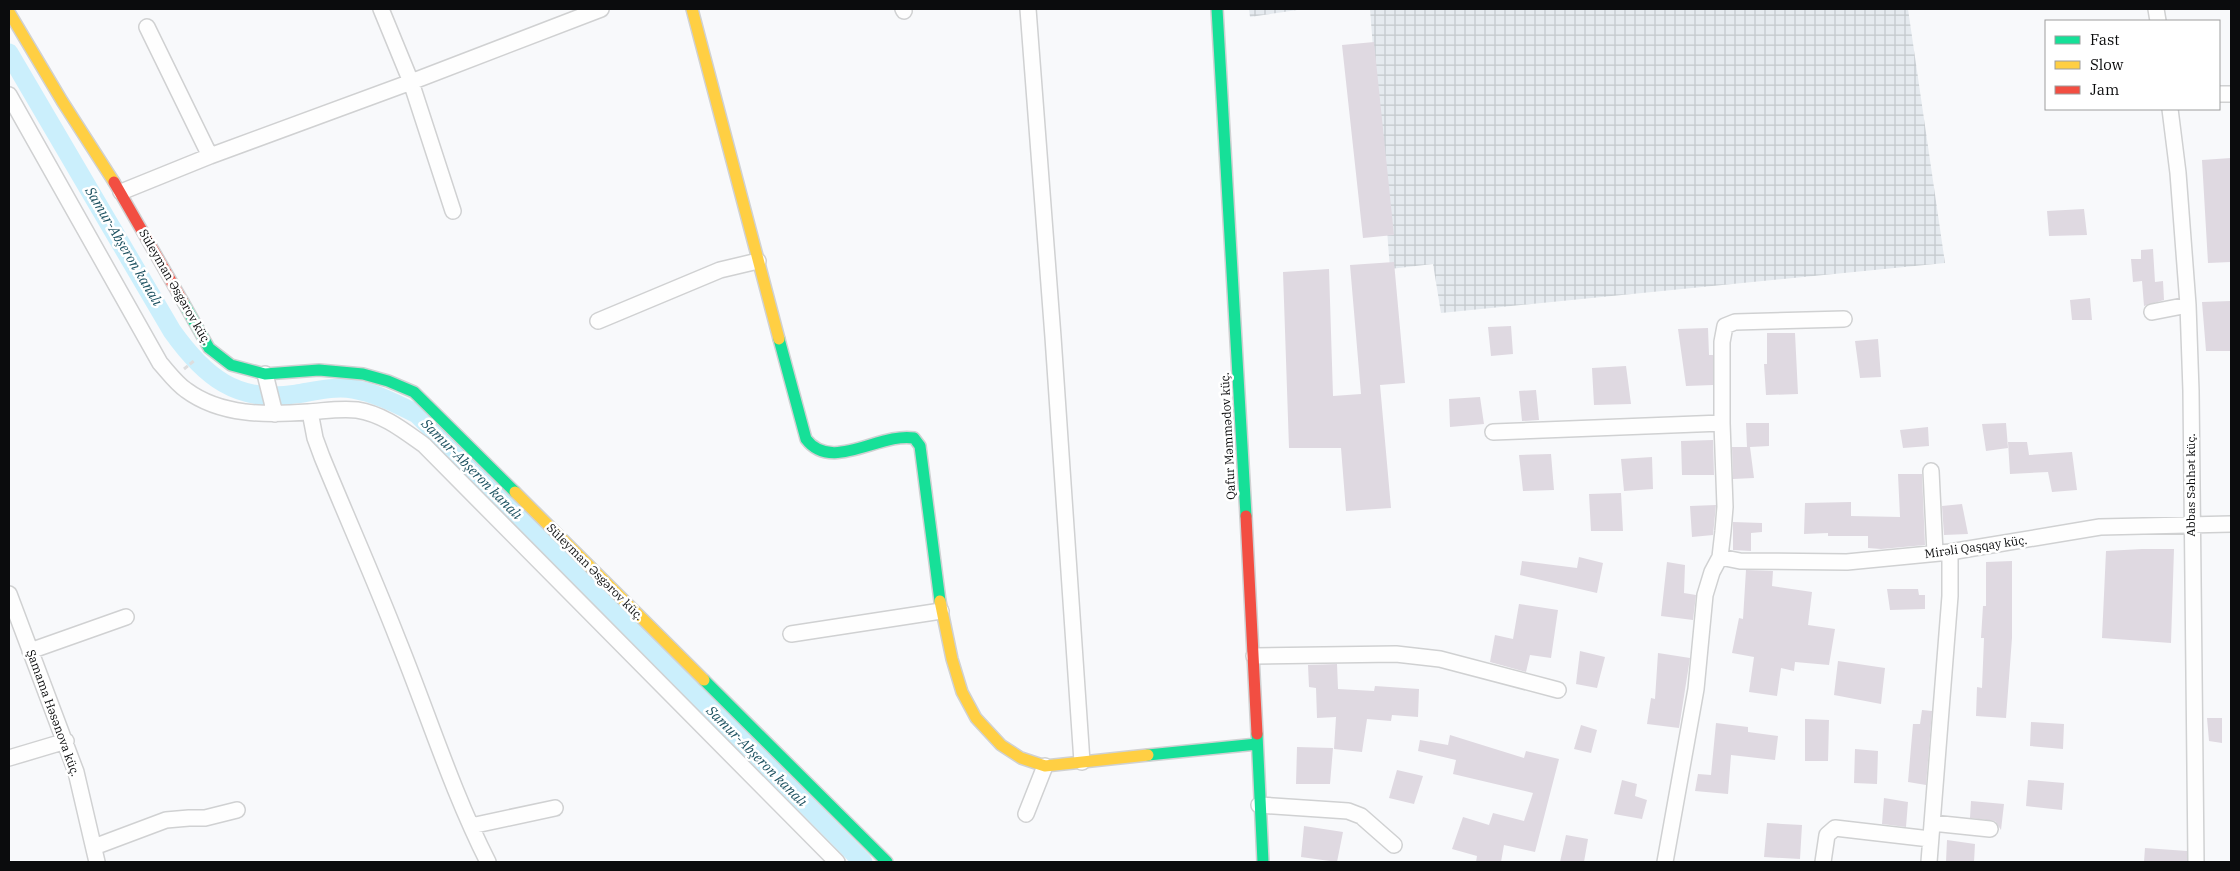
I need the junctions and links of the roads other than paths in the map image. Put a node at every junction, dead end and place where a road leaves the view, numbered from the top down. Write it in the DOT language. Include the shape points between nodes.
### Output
graph roads {
  1 [pos="381,9"];
  2 [pos="601,9"];
  3 [pos="692,9"];
  4 [pos="1028,9"];
  5 [pos="1217,9"];
  6 [pos="9,12"];
  7 [pos="148,27"];
  8 [pos="412,82"];
  9 [pos="10,101"];
  10 [pos="2170,110"];
  11 [pos="210,156"];
  12 [pos="121,192"];
  13 [pos="453,211"];
  14 [pos="758,261"];
  15 [pos="2188,305"];
  16 [pos="2152,312"];
  17 [pos="1844,319"];
  18 [pos="598,321"];
  19 [pos="265,374"];
  20 [pos="310,412"];
  21 [pos="275,414"];
  22 [pos="1722,423"];
  23 [pos="1493,432"];
  24 [pos="1931,471"];
  25 [pos="2231,524"];
  26 [pos="2191,525"];
  27 [pos="1942,552"];
  28 [pos="1720,557"];
  29 [pos="9,594"];
  30 [pos="941,611"];
  31 [pos="126,616"];
  32 [pos="791,634"];
  33 [pos="30,651"];
  34 [pos="1254,656"];
  35 [pos="1558,690"];
  36 [pos="66,741"];
  37 [pos="1257,744"];
  38 [pos="9,758"];
  39 [pos="1082,762"];
  40 [pos="1045,766"];
  41 [pos="1259,806"];
  42 [pos="555,808"];
  43 [pos="237,810"];
  44 [pos="1026,814"];
  45 [pos="1932,823"];
  46 [pos="471,826"];
  47 [pos="1990,829"];
  48 [pos="1930,839"];
  49 [pos="1394,844"];
  50 [pos="95,855"];
  51 [pos="488,862"];
  52 [pos="837,862"];
  53 [pos="887,862"];
  54 [pos="1263,862"];
  55 [pos="1665,862"];
  56 [pos="1822,862"];
  57 [pos="1929,862"];
  58 [pos="2196,862"];
  1 -- 8 [label="street"];
  2 -- 8 [label="street"];
  3 -- 14 [label="street"];
  4 -- 39 [label="street"];
  5 -- 34 [label="street, Qafur Məmmədov küç."];
  6 -- 12 [label="street, Süleyman Əsgərov küç."];
  7 -- 11 [label="street"];
  8 -- 11 [label="street"];
  8 -- 13 [label="street"];
  9 -- 21 [label="street" via="160,363 186,390 216,406 247,413"];
  10 -- 15 [label="street, Abbas Səhhət küç."];
  11 -- 12 [label="street"];
  12 -- 19 [label="street, Süleyman Əsgərov küç." via="209,348 231,365"];
  14 -- 18 [label="street" via="720,270"];
  14 -- 30 [label="street" via="806,439 813,449 823,453 836,452 903,436 914,438 920,446"];
  15 -- 16 [label="street"];
  15 -- 26 [label="street, Abbas Səhhət küç." via="2192,391"];
  17 -- 22 [label="street" via="1735,322 1725,326 1722,342"];
  19 -- 21 [label="street"];
  19 -- 53 [label="street, Süleyman Əsgərov küç." via="319,370 364,374 414,392"];
  20 -- 21 [label="street"];
  20 -- 46 [label="street" via="322,457 399,641 427,720"];
  20 -- 52 [label="street" via="341,409 374,415 424,445"];
  22 -- 23 [label="street"];
  22 -- 28 [label="street" via="1725,507"];
  24 -- 27 [label="street"];
  25 -- 26 [label="street, Mirəli Qaşqay küç."];
  26 -- 27 [label="street, Mirəli Qaşqay küç." via="2100,527"];
  26 -- 58 [label="street, Abbas Səhhət küç."];
  27 -- 28 [label="street, Mirəli Qaşqay küç." via="1847,562"];
  27 -- 45 [label="street" via="1950,596"];
  28 -- 55 [label="street" via="1704,595 1696,689"];
  29 -- 33 [label="street, Şamama Həsənova küç."];
  30 -- 32 [label="street"];
  30 -- 40 [label="street" via="955,674 969,707 986,730 1014,755"];
  31 -- 33 [label="street"];
  33 -- 36 [label="street, Şamama Həsənova küç."];
  34 -- 35 [label="street" via="1396,654 1440,659"];
  34 -- 37 [label="street, Qafur Məmmədov küç."];
  36 -- 38 [label="street"];
  36 -- 50 [label="street, Şamama Həsənova küç."];
  37 -- 39 [label="street"];
  37 -- 41 [label="street, Qafur Məmmədov küç."];
  39 -- 40 [label="street"];
  40 -- 44 [label="street"];
  41 -- 49 [label="street" via="1348,811 1361,816"];
  41 -- 54 [label="street, Qafur Məmmədov küç."];
  42 -- 46 [label="street"];
  43 -- 50 [label="street" via="205,818 166,820"];
  45 -- 47 [label="street"];
  45 -- 48 [label="street"];
  46 -- 51 [label="street"];
  48 -- 56 [label="street" via="1835,828 1827,835"];
  48 -- 57 [label="street"];
}
